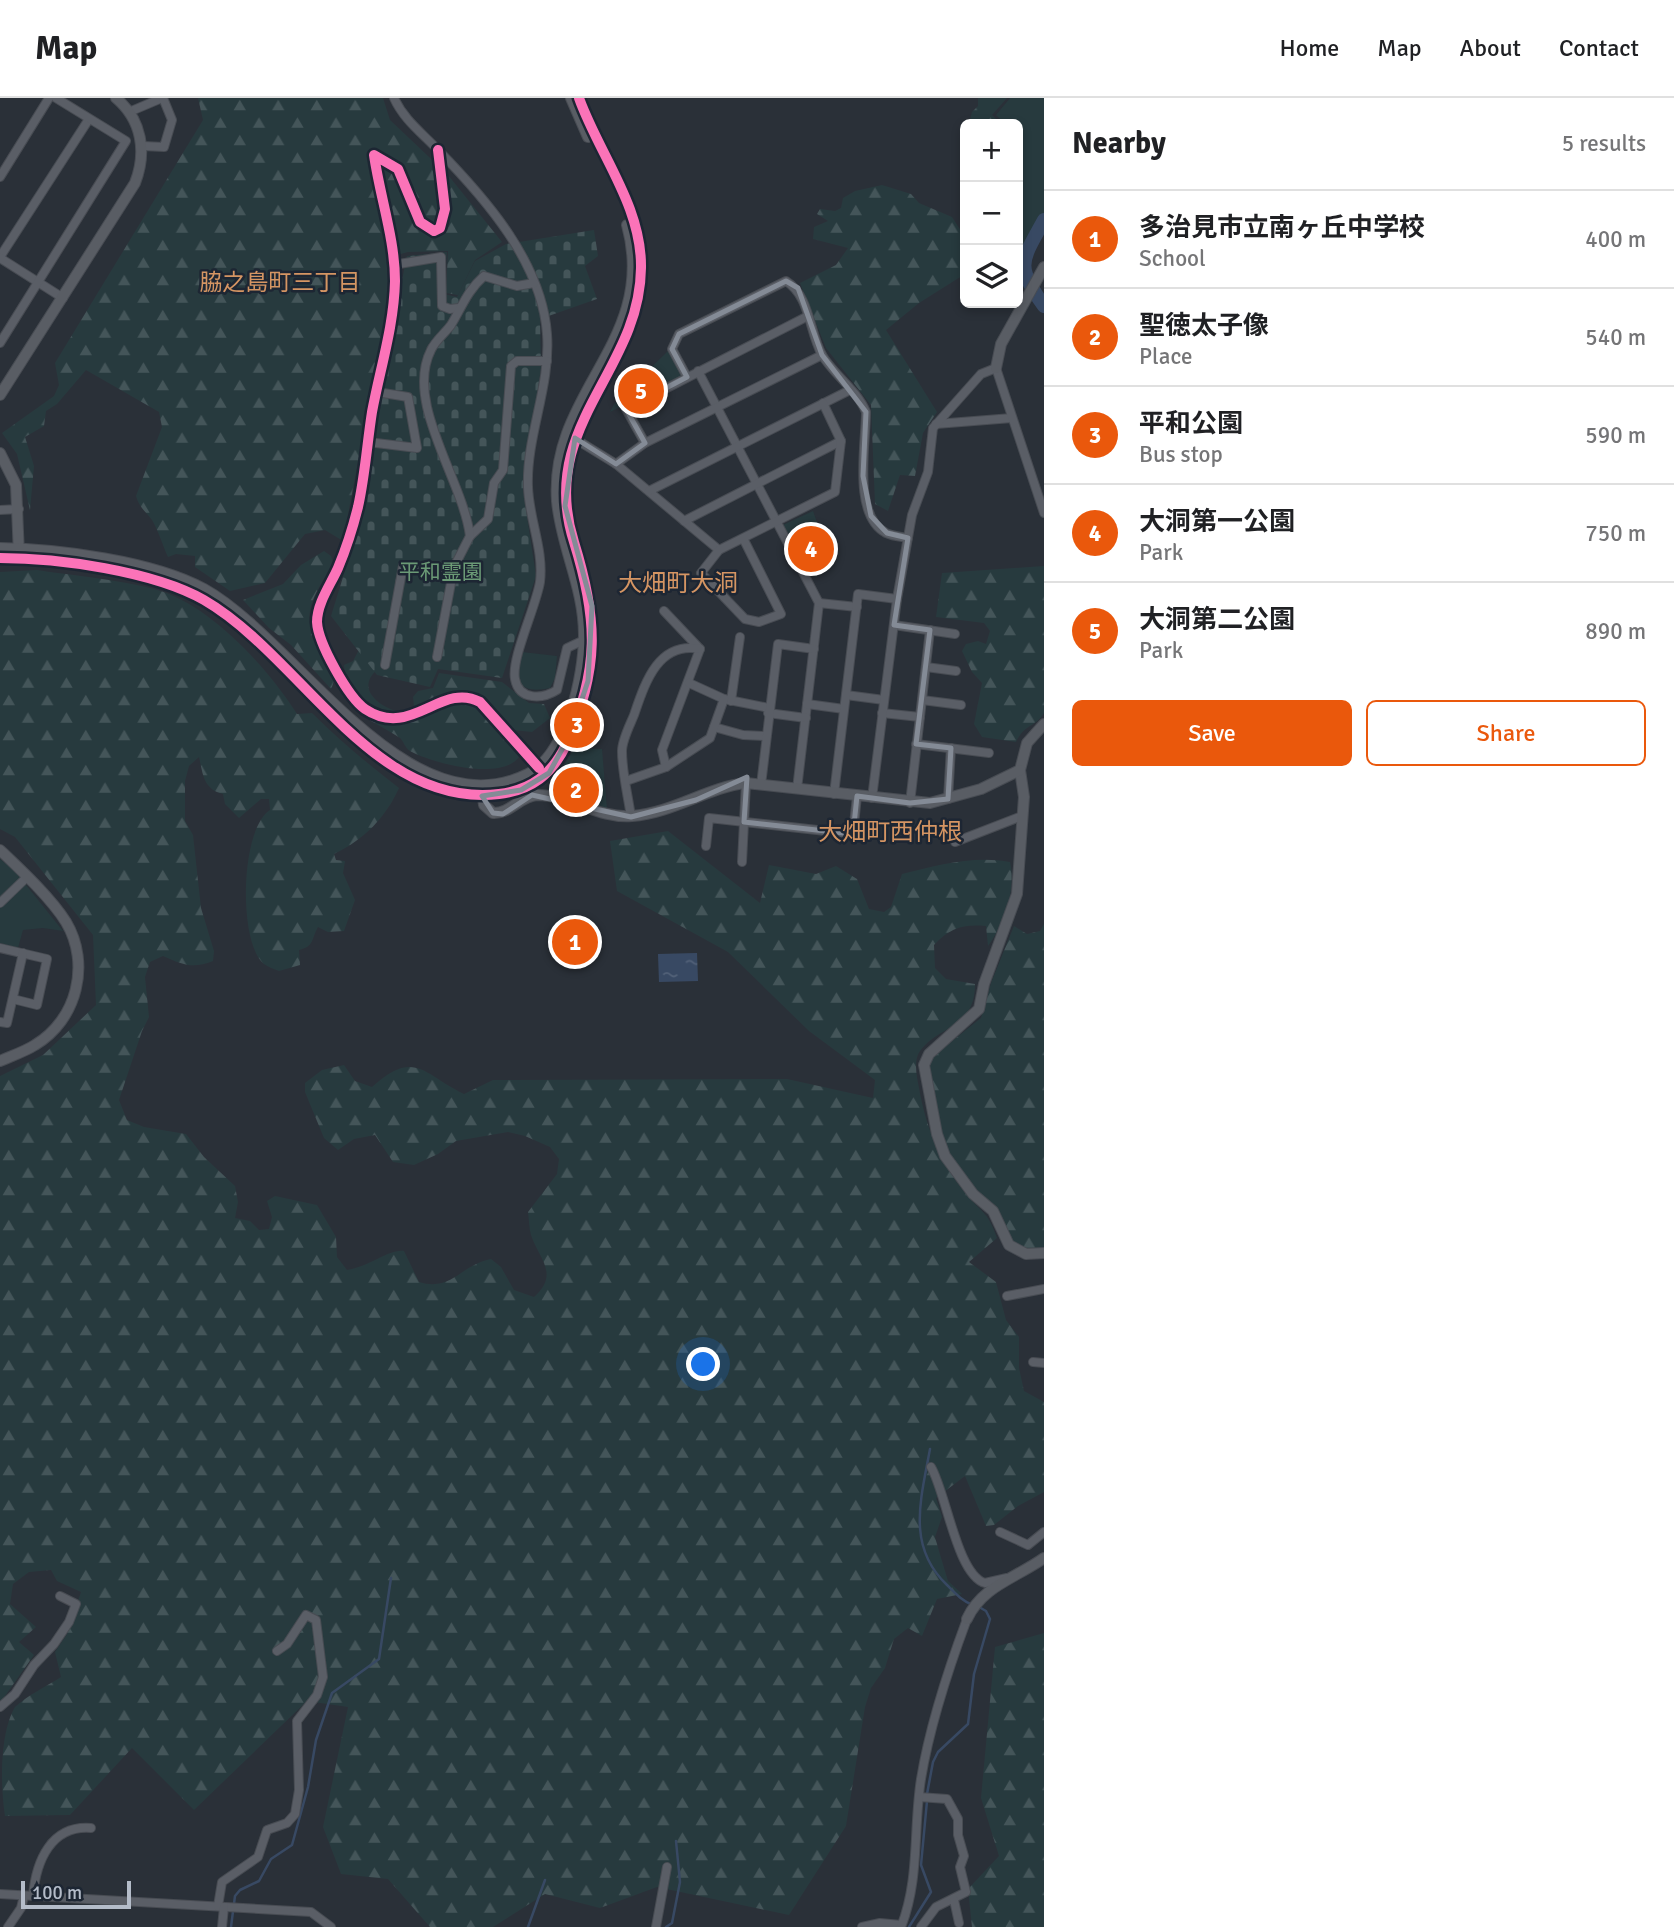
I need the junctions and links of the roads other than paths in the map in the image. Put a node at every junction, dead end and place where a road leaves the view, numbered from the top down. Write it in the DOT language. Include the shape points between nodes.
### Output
graph roads {
  1 [pos="49,98"];
  2 [pos="56,98"];
  3 [pos="116,98"];
  4 [pos="163,98"];
  5 [pos="394,98"];
  6 [pos="570,98"];
  7 [pos="579,98"];
  8 [pos="130,111"];
  9 [pos="89,119"];
  10 [pos="143,146"];
  11 [pos="438,150"];
  12 [pos="0,177"];
  13 [pos="0,258"];
  14 [pos="393,265"];
  15 [pos="1044,267"];
  16 [pos="37,282"];
  17 [pos="534,283"];
  18 [pos="63,298"];
  19 [pos="459,308"];
  20 [pos="808,316"];
  21 [pos="0,343"];
  22 [pos="822,355"];
  23 [pos="547,361"];
  24 [pos="996,368"];
  25 [pos="698,372"];
  26 [pos="687,377"];
  27 [pos="850,390"];
  28 [pos="377,392"];
  29 [pos="0,395"];
  30 [pos="823,403"];
  31 [pos="717,406"];
  32 [pos="1012,418"];
  33 [pos="936,424"];
  34 [pos="570,436"];
  35 [pos="841,441"];
  36 [pos="368,442"];
  37 [pos="645,443"];
  38 [pos="738,446"];
  39 [pos="1,454"];
  40 [pos="616,464"];
  41 [pos="757,484"];
  42 [pos="649,491"];
  43 [pos="19,509"];
  44 [pos="1043,509"];
  45 [pos="0,510"];
  46 [pos="684,521"];
  47 [pos="776,522"];
  48 [pos="470,536"];
  49 [pos="743,538"];
  50 [pos="908,538"];
  51 [pos="0,548"];
  52 [pos="719,550"];
  53 [pos="19,553"];
  54 [pos="0,558"];
  55 [pos="454,567"];
  56 [pos="898,599"];
  57 [pos="820,603"];
  58 [pos="857,607"];
  59 [pos="664,611"];
  60 [pos="894,625"];
  61 [pos="930,630"];
  62 [pos="955,634"];
  63 [pos="740,637"];
  64 [pos="584,640"];
  65 [pos="700,649"];
  66 [pos="814,649"];
  67 [pos="437,657"];
  68 [pos="385,666"];
  69 [pos="926,667"];
  70 [pos="956,671"];
  71 [pos="689,683"];
  72 [pos="846,695"];
  73 [pos="728,700"];
  74 [pos="884,700"];
  75 [pos="922,700"];
  76 [pos="807,704"];
  77 [pos="961,705"];
  78 [pos="844,709"];
  79 [pos="769,711"];
  80 [pos="883,713"];
  81 [pos="920,717"];
  82 [pos="806,718"];
  83 [pos="1044,724"];
  84 [pos="714,727"];
  85 [pos="766,736"];
  86 [pos="916,744"];
  87 [pos="951,748"];
  88 [pos="989,753"];
  89 [pos="666,767"];
  90 [pos="539,768"];
  91 [pos="1020,770"];
  92 [pos="626,782"];
  93 [pos="746,783"];
  94 [pos="761,785"];
  95 [pos="797,789"];
  96 [pos="481,790"];
  97 [pos="834,794"];
  98 [pos="857,796"];
  99 [pos="872,798"];
  100 [pos="948,799"];
  101 [pos="910,803"];
  102 [pos="1022,816"];
  103 [pos="631,817"];
  104 [pos="744,821"];
  105 [pos="955,842"];
  106 [pos="706,846"];
  107 [pos="0,850"];
  108 [pos="742,862"];
  109 [pos="26,878"];
  110 [pos="0,903"];
  111 [pos="0,948"];
  112 [pos="23,953"];
  113 [pos="13,999"];
  114 [pos="0,1022"];
  115 [pos="0,1061"];
  116 [pos="1044,1253"];
  117 [pos="1044,1290"];
  118 [pos="1007,1296"];
  119 [pos="1033,1362"];
  120 [pos="1044,1363"];
  121 [pos="931,1467"];
  122 [pos="1000,1532"];
  123 [pos="1044,1532"];
  124 [pos="1043,1561"];
  125 [pos="1013,1578"];
  126 [pos="60,1596"];
  127 [pos="967,1619"];
  128 [pos="277,1651"];
  129 [pos="0,1707"];
  130 [pos="919,1797"];
  131 [pos="92,1828"];
  132 [pos="667,1867"];
  133 [pos="0,1894"];
  134 [pos="29,1896"];
  135 [pos="954,1900"];
  136 [pos="224,1907"];
  137 [pos="903,1923"];
  138 [pos="959,1923"];
  139 [pos="8,1927"];
  140 [pos="222,1927"];
  141 [pos="331,1927"];
  142 [pos="656,1927"];
  143 [pos="862,1927"];
  144 [pos="919,1927"];
  1 -- 12 [label="street"];
  2 -- 9 [label="street"];
  3 -- 8 [label="street"];
  4 -- 8 [label="street"];
  4 -- 10 [label="street" via="172,120 164,147"];
  5 -- 11 [label="street" via="401,112"];
  6 -- 34 [label="street" via="624,214 634,259 626,318"];
  7 -- 34 [label="street" via="633,218 641,264 633,323"];
  8 -- 10 [label="street"];
  9 -- 13 [label="street"];
  9 -- 16 [label="street" via="126,141"];
  10 -- 18 [label="street" via="135,183"];
  11 -- 14 [label="street" via="444,209 440,228 433,231 421,222 398,169 374,155"];
  11 -- 17 [label="street" via="504,228"];
  13 -- 16 [label="street"];
  14 -- 19 [label="street" via="441,257 442,306"];
  14 -- 28 [label="street" via="391,317"];
  15 -- 24 [label="street" via="1000,345"];
  16 -- 18 [label="street"];
  16 -- 21 [label="street"];
  17 -- 19 [label="street" via="517,286 484,276 470,288"];
  17 -- 23 [label="street" via="544,314"];
  18 -- 29 [label="street"];
  19 -- 48 [label="street" via="431,348 424,388 430,424 454,476"];
  20 -- 22 [label="street"];
  20 -- 25 [label="street"];
  20 -- 26 [label="street" via="798,288 786,281 679,334 673,349"];
  22 -- 27 [label="street"];
  22 -- 31 [label="street"];
  23 -- 48 [label="street" via="517,361 511,366 503,470 494,483 488,519"];
  23 -- 64 [label="street" via="528,488 541,569 515,665 515,680 522,692 534,698 557,690 567,648"];
  24 -- 32 [label="street"];
  24 -- 33 [label="street" via="981,374"];
  25 -- 26 [label="street"];
  25 -- 31 [label="street"];
  26 -- 37 [label="street" via="626,409"];
  27 -- 30 [label="street"];
  27 -- 50 [label="street" via="866,412 863,476 871,516 887,533"];
  28 -- 36 [label="street"];
  28 -- 36 [label="street" via="408,397 417,449"];
  30 -- 35 [label="street"];
  30 -- 38 [label="street"];
  31 -- 37 [label="street"];
  31 -- 38 [label="street"];
  32 -- 33 [label="street"];
  32 -- 44 [label="street"];
  33 -- 50 [label="street" via="928,472"];
  34 -- 40 [label="street"];
  34 -- 64 [label="street" via="559,454 557,501 582,601"];
  34 -- 96 [label="street" via="565,506 592,606 593,645 585,691 570,736 549,773 521,790"];
  35 -- 41 [label="street"];
  35 -- 47 [label="street" via="835,492"];
  36 -- 90 [label="street" via="357,510 317,615 320,636 340,676 364,708 382,717 412,716 450,699 471,697"];
  37 -- 40 [label="street"];
  38 -- 41 [label="street"];
  38 -- 42 [label="street"];
  39 -- 43 [label="street" via="16,485"];
  40 -- 42 [label="street"];
  41 -- 46 [label="street"];
  41 -- 47 [label="street"];
  42 -- 46 [label="street"];
  43 -- 45 [label="street"];
  43 -- 53 [label="street"];
  46 -- 52 [label="street"];
  47 -- 49 [label="street"];
  47 -- 57 [label="street"];
  48 -- 55 [label="street"];
  49 -- 52 [label="street"];
  49 -- 52 [label="street" via="781,614 759,622 745,619 701,573"];
  50 -- 56 [label="street"];
  51 -- 53 [label="street"];
  53 -- 54 [label="street"];
  53 -- 96 [label="street" via="55,552 141,567 203,589 243,616 392,755 428,774"];
  55 -- 67 [label="street"];
  55 -- 68 [label="street" via="403,566"];
  56 -- 58 [label="street" via="858,594"];
  56 -- 60 [label="street"];
  57 -- 58 [label="street"];
  57 -- 66 [label="street"];
  58 -- 72 [label="street"];
  59 -- 65 [label="street"];
  60 -- 61 [label="street"];
  60 -- 74 [label="street"];
  61 -- 62 [label="street"];
  61 -- 69 [label="street"];
  63 -- 73 [label="street"];
  64 -- 90 [label="street" via="572,706"];
  65 -- 71 [label="street"];
  65 -- 92 [label="street" via="675,651 653,666 621,748"];
  66 -- 76 [label="street"];
  66 -- 79 [label="street" via="778,644"];
  69 -- 70 [label="street"];
  69 -- 75 [label="street"];
  71 -- 73 [label="street"];
  71 -- 89 [label="street" via="662,750"];
  72 -- 74 [label="street"];
  72 -- 78 [label="street"];
  73 -- 79 [label="street"];
  73 -- 84 [label="street"];
  74 -- 80 [label="street"];
  75 -- 77 [label="street"];
  75 -- 81 [label="street"];
  76 -- 78 [label="street"];
  76 -- 82 [label="street"];
  78 -- 97 [label="street"];
  79 -- 82 [label="street"];
  79 -- 85 [label="street"];
  80 -- 81 [label="street"];
  80 -- 99 [label="street"];
  81 -- 86 [label="street"];
  82 -- 95 [label="street"];
  83 -- 91 [label="street" via="1027,743"];
  84 -- 85 [label="street" via="743,736"];
  84 -- 89 [label="street" via="710,738"];
  85 -- 94 [label="street"];
  86 -- 87 [label="street"];
  86 -- 101 [label="street"];
  87 -- 88 [label="street"];
  87 -- 100 [label="street"];
  89 -- 92 [label="street"];
  90 -- 96 [label="street"];
  91 -- 100 [label="street"];
  91 -- 102 [label="street"];
  92 -- 103 [label="street"];
  93 -- 94 [label="street"];
  93 -- 103 [label="street"];
  93 -- 104 [label="street"];
  94 -- 95 [label="street"];
  95 -- 97 [label="street"];
  96 -- 103 [label="street" via="484,805 493,813 503,814 533,795"];
  97 -- 98 [label="street"];
  98 -- 99 [label="street"];
  98 -- 104 [label="street" via="853,834"];
  99 -- 101 [label="street"];
  100 -- 101 [label="street"];
  102 -- 105 [label="street"];
  102 -- 116 [label="street" via="1017,894 979,1009 929,1054 924,1065 945,1156 972,1194 993,1211 1009,1245 1026,1254"];
  104 -- 106 [label="street" via="709,818"];
  104 -- 108 [label="street"];
  107 -- 109 [label="street"];
  109 -- 110 [label="street"];
  109 -- 115 [label="street" via="67,925 77,949 78,984 54,1030 35,1045"];
  111 -- 112 [label="street"];
  112 -- 113 [label="street"];
  112 -- 113 [label="street" via="47,959 37,1005"];
  113 -- 114 [label="street" via="7,1023"];
  117 -- 118 [label="street"];
  119 -- 120 [label="street"];
  121 -- 125 [label="street" via="972,1575 985,1583"];
  122 -- 123 [label="street" via="1028,1545"];
  124 -- 125 [label="street"];
  125 -- 127 [label="street" via="985,1592"];
  126 -- 129 [label="street" via="76,1604 69,1622"];
  127 -- 130 [label="street" via="944,1685"];
  128 -- 136 [label="street" via="306,1615 316,1620 323,1677 317,1695 297,1721 295,1814 287,1823 267,1830 258,1857 222,1882"];
  130 -- 135 [label="street" via="947,1798 958,1819 966,1892"];
  130 -- 137 [label="street" via="915,1873"];
  131 -- 134 [label="street" via="71,1828 52,1839"];
  132 -- 142 [label="street"];
  133 -- 134 [label="street"];
  134 -- 136 [label="street"];
  134 -- 139 [label="street"];
  135 -- 138 [label="street"];
  135 -- 144 [label="street" via="936,1907"];
  136 -- 140 [label="street"];
  136 -- 141 [label="street" via="311,1912"];
  137 -- 143 [label="street"];
  137 -- 144 [label="street"];
}
